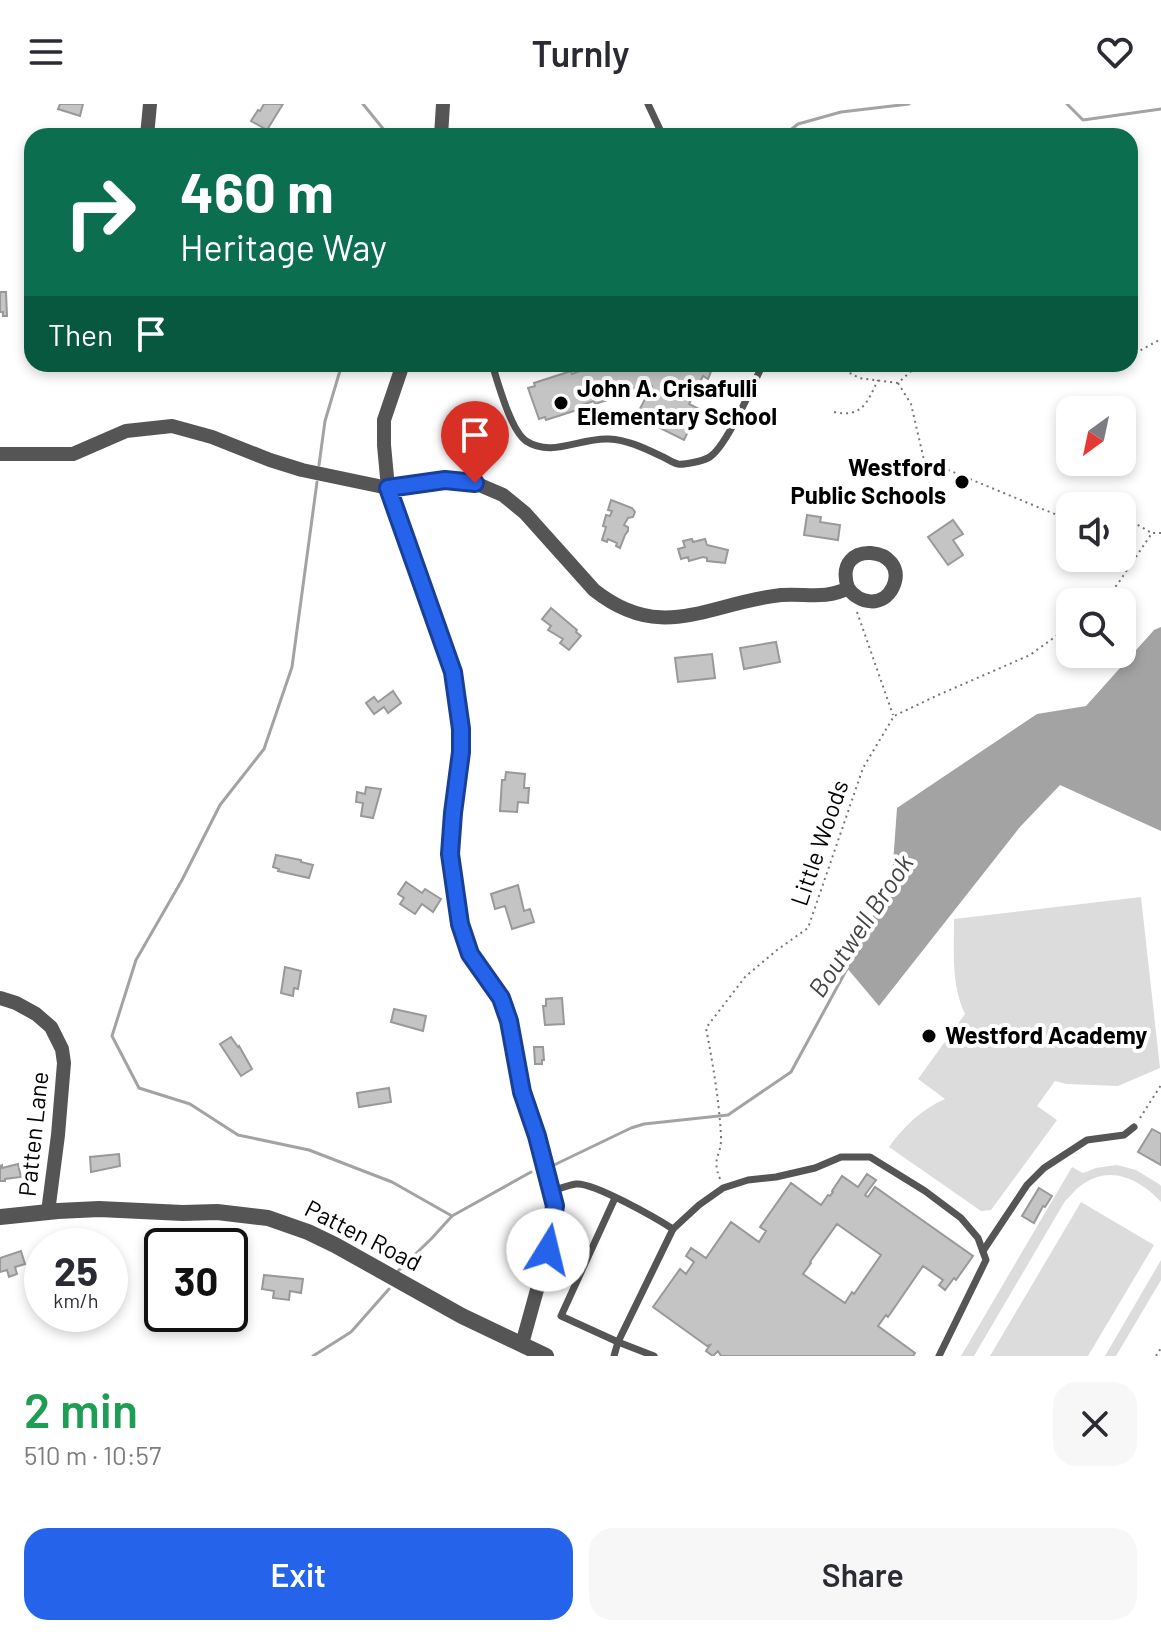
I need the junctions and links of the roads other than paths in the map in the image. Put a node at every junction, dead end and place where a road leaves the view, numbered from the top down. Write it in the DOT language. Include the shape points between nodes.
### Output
graph roads {
  1 [pos="150,104"];
  2 [pos="443,104"];
  3 [pos="648,104"];
  4 [pos="148,128"];
  5 [pos="442,128"];
  6 [pos="659,128"];
  7 [pos="400,372"];
  8 [pos="495,372"];
  9 [pos="759,372"];
  10 [pos="0,454"];
  11 [pos="388,488"];
  12 [pos="849,590"];
  13 [pos="0,998"];
  14 [pos="1134,1127"];
  15 [pos="551,1191"];
  16 [pos="615,1198"];
  17 [pos="48,1212"];
  18 [pos="0,1217"];
  19 [pos="673,1229"];
  20 [pos="983,1251"];
  21 [pos="618,1342"];
  22 [pos="522,1344"];
  23 [pos="546,1356"];
  24 [pos="614,1356"];
  25 [pos="654,1356"];
  26 [pos="939,1356"];
  1 -- 4 [label="street"];
  2 -- 5 [label="street"];
  3 -- 6 [label="lane"];
  7 -- 11 [label="street" via="384,420"];
  8 -- 9 [label="lane" via="515,430 535,446 616,440 679,464 708,458 722,444"];
  10 -- 11 [label="street" via="73,454 126,431 172,426 302,470"];
  11 -- 12 [label="street" via="445,480 495,491 525,513 594,590 613,605 645,617 682,617 781,595 830,596"];
  11 -- 15 [label="street" via="453,672 461,752 450,854 460,924 470,954 504,1006"];
  13 -- 17 [label="street, Patten Lane" via="36,1014 51,1027 62,1049"];
  14 -- 20 [label="lane" via="1124,1135 1087,1140 1044,1168"];
  15 -- 16 [label="lane" via="578,1183"];
  15 -- 22 [label="street" via="553,1225"];
  16 -- 19 [label="lane"];
  16 -- 21 [label="lane" via="561,1316"];
  17 -- 18 [label="street, Patten Road"];
  17 -- 22 [label="street, Patten Road" via="217,1212 268,1218 322,1238"];
  19 -- 20 [label="lane" via="723,1188 815,1168 841,1157 870,1157 961,1218"];
  19 -- 21 [label="lane"];
  20 -- 26 [label="lane" via="986,1260"];
  21 -- 24 [label="lane"];
  21 -- 25 [label="lane"];
  22 -- 23 [label="street, Patten Road"];
}
